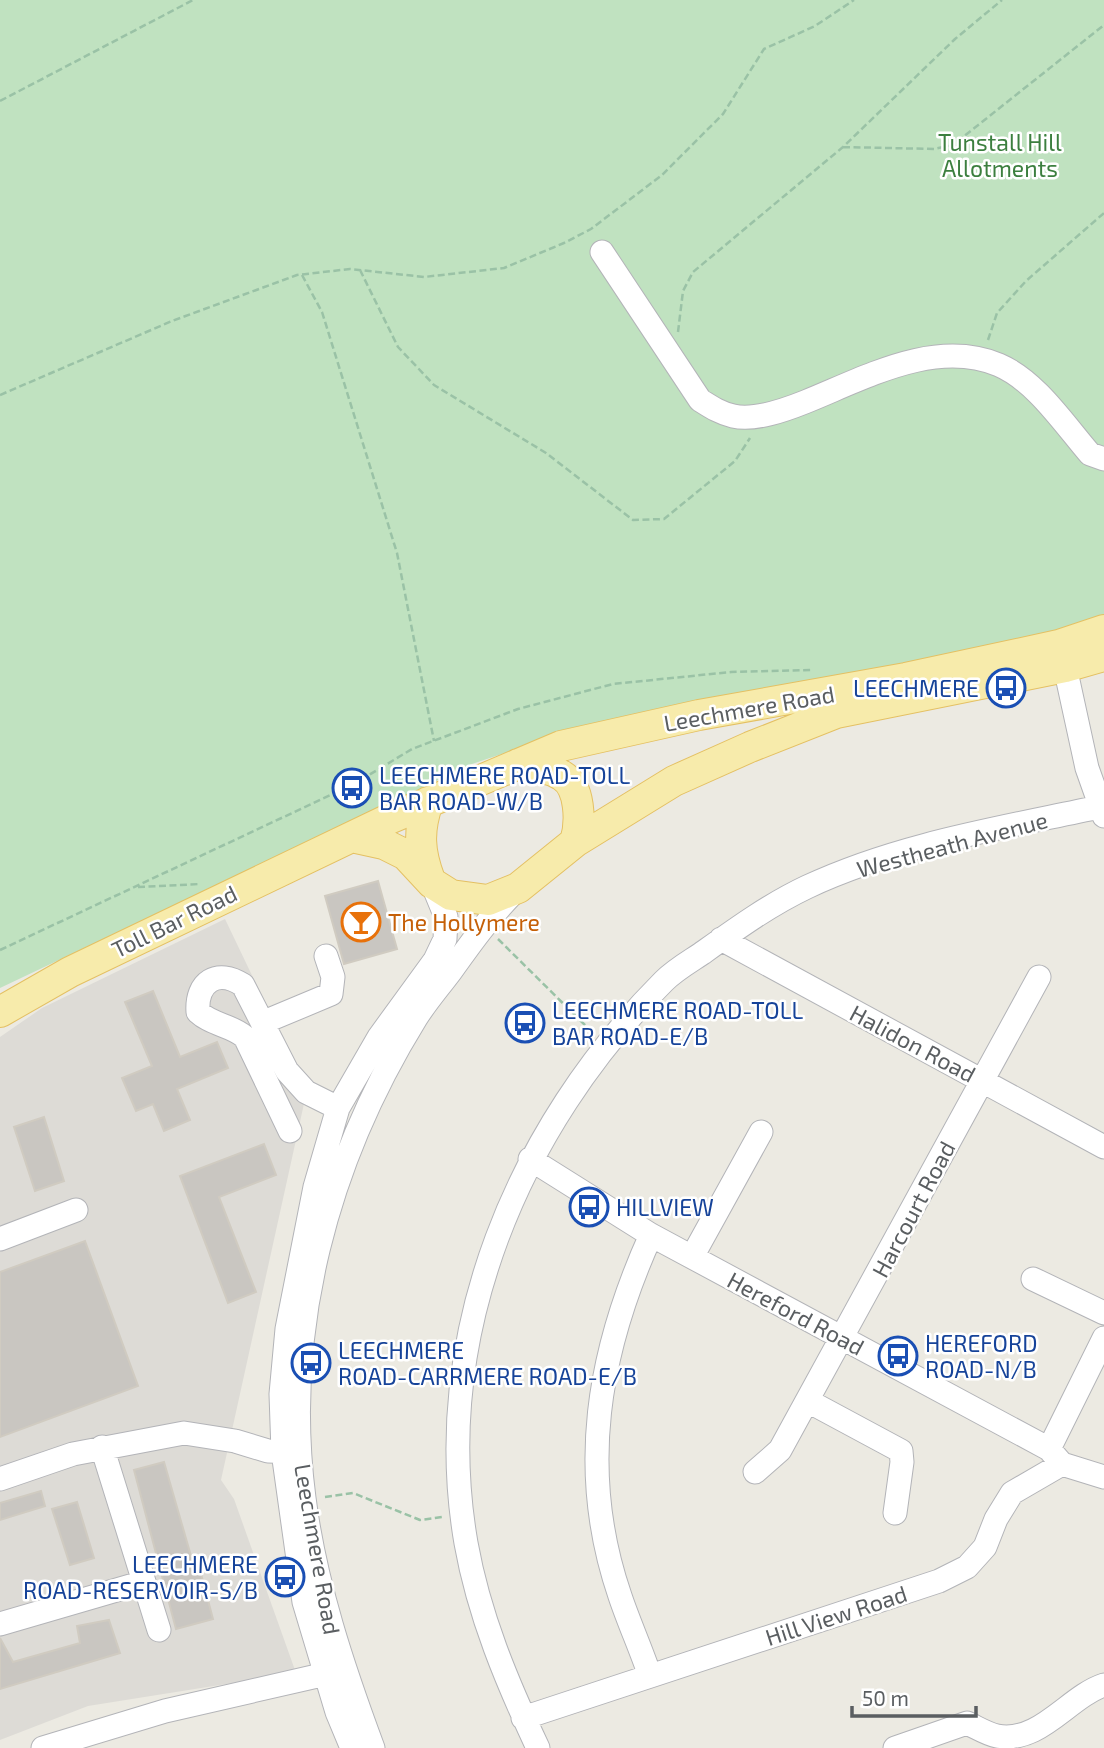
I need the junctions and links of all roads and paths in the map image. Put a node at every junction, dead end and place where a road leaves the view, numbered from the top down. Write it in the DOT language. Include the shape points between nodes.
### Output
graph roads {
  1 [pos="192,0"];
  2 [pos="854,0"];
  3 [pos="1002,0"];
  4 [pos="1104,25"];
  5 [pos="0,101"];
  6 [pos="844,147"];
  7 [pos="1104,214"];
  8 [pos="602,252"];
  9 [pos="360,270"];
  10 [pos="302,275"];
  11 [pos="982,360"];
  12 [pos="677,364"];
  13 [pos="0,395"];
  14 [pos="765,414"];
  15 [pos="1104,459"];
  16 [pos="1104,630"];
  17 [pos="1062,656"];
  18 [pos="1104,656"];
  19 [pos="814,670"];
  20 [pos="434,741"];
  21 [pos="518,764"];
  22 [pos="428,802"];
  23 [pos="1102,811"];
  24 [pos="389,819"];
  25 [pos="352,837"];
  26 [pos="575,842"];
  27 [pos="432,883"];
  28 [pos="135,887"];
  29 [pos="518,888"];
  30 [pos="211,904"];
  31 [pos="482,924"];
  32 [pos="721,940"];
  33 [pos="0,950"];
  34 [pos="326,956"];
  35 [pos="1038,977"];
  36 [pos="0,1012"];
  37 [pos="264,1022"];
  38 [pos="607,1047"];
  39 [pos="983,1080"];
  40 [pos="338,1108"];
  41 [pos="290,1131"];
  42 [pos="761,1132"];
  43 [pos="1104,1147"];
  44 [pos="530,1159"];
  45 [pos="76,1210"];
  46 [pos="1,1235"];
  47 [pos="652,1235"];
  48 [pos="692,1257"];
  49 [pos="1033,1279"];
  50 [pos="1104,1313"];
  51 [pos="843,1338"];
  52 [pos="1104,1338"];
  53 [pos="808,1401"];
  54 [pos="291,1444"];
  55 [pos="102,1447"];
  56 [pos="1056,1457"];
  57 [pos="755,1472"];
  58 [pos="1104,1477"];
  59 [pos="0,1479"];
  60 [pos="304,1500"];
  61 [pos="895,1513"];
  62 [pos="463,1514"];
  63 [pos="144,1582"];
  64 [pos="0,1624"];
  65 [pos="159,1630"];
  66 [pos="326,1674"];
  67 [pos="650,1676"];
  68 [pos="1104,1685"];
  69 [pos="523,1718"];
  70 [pos="929,1742"];
  71 [pos="43,1748"];
  72 [pos="352,1748"];
  73 [pos="373,1748"];
  74 [pos="538,1748"];
  75 [pos="895,1748"];
  1 -- 5 [label="path"];
  2 -- 9 [label="path" via="815,26 764,49 723,114 662,174 591,229 504,268 425,277"];
  3 -- 6 [label="path"];
  4 -- 6 [label="path" via="953,145 934,149"];
  6 -- 12 [label="path" via="693,272 683,291"];
  7 -- 11 [label="path" via="1026,281 997,313"];
  8 -- 12 [label="street"];
  9 -- 10 [label="path"];
  9 -- 14 [label="path" via="398,347 434,384 545,453 633,520 664,519 735,461"];
  10 -- 13 [label="path" via="172,321"];
  10 -- 20 [label="path" via="322,312 397,553"];
  11 -- 14 [label="street" via="966,355 935,356"];
  11 -- 15 [label="street" via="1031,387 1090,454"];
  12 -- 14 [label="street" via="700,400 716,411 736,417"];
  16 -- 17 [label="main road, Leechmere Road"];
  17 -- 18 [label="main road, Leechmere Road"];
  17 -- 21 [label="main road, Leechmere Road" via="699,715 561,746"];
  17 -- 23 [label="street" via="1087,768"];
  17 -- 26 [label="main road, Leechmere Road" via="836,713 674,781"];
  19 -- 20 [label="path" via="731,672 613,684 518,709"];
  20 -- 28 [label="path" via="354,784"];
  21 -- 22 [label="main road, Leechmere Road"];
  21 -- 26 [label="main road" via="548,768 565,776 577,800"];
  22 -- 24 [label="main road, Leechmere Road"];
  22 -- 27 [label="main road, Leechmere Road" via="419,835"];
  23 -- 32 [label="street, Westheath Avenue" via="965,836 857,867 807,887"];
  24 -- 25 [label="main road, Toll Bar Road"];
  25 -- 27 [label="main road" via="384,844 406,856"];
  25 -- 30 [label="main road, Toll Bar Road"];
  26 -- 29 [label="main road, Leechmere Road"];
  27 -- 29 [label="main road" via="451,895 488,900"];
  27 -- 40 [label="street, Leechmere Road" via="446,917 445,939"];
  28 -- 30 [label="path" via="199,881"];
  28 -- 33 [label="path"];
  29 -- 31 [label="street, Leechmere Road"];
  30 -- 36 [label="main road, Toll Bar Road" via="70,972"];
  31 -- 38 [label="path"];
  31 -- 54 [label="street, Leechmere Road" via="417,1016 361,1118 327,1209 309,1278"];
  32 -- 38 [label="street, Westheath Avenue" via="666,979"];
  32 -- 39 [label="street, Halidon Road"];
  34 -- 37 [label="street" via="333,977 331,994"];
  35 -- 39 [label="street, Harcourt Road"];
  37 -- 40 [label="street" via="296,1082"];
  37 -- 41 [label="street" via="243,985 230,976 202,987 198,1012 245,1037"];
  38 -- 44 [label="street, Westheath Avenue"];
  39 -- 43 [label="street, Halidon Road"];
  39 -- 51 [label="street, Harcourt Road"];
  40 -- 54 [label="street, Leechmere Road" via="295,1280 281,1394"];
  42 -- 48 [label="street"];
  44 -- 47 [label="street, Hereford Road"];
  44 -- 62 [label="street, Westheath Avenue" via="495,1241 468,1342 458,1439"];
  45 -- 46 [label="street"];
  47 -- 48 [label="street, Hereford Road"];
  47 -- 67 [label="street" via="631,1281 612,1346 598,1411 595,1478 619,1595"];
  48 -- 51 [label="street, Hereford Road"];
  49 -- 50 [label="street"];
  51 -- 53 [label="street, Harcourt Road"];
  51 -- 56 [label="street, Hereford Road"];
  52 -- 56 [label="street"];
  53 -- 57 [label="street, Harcourt Road" via="780,1450"];
  53 -- 61 [label="street" via="901,1451"];
  54 -- 55 [label="street" via="259,1449 184,1433"];
  54 -- 60 [label="street, Leechmere Road"];
  54 -- 66 [label="street, Leechmere Road" via="304,1602"];
  55 -- 59 [label="street"];
  55 -- 63 [label="street"];
  56 -- 58 [label="street"];
  56 -- 67 [label="street, Hill View Road" via="1012,1493 985,1547 967,1567 939,1581"];
  60 -- 62 [label="path" via="353,1493 419,1520"];
  60 -- 73 [label="street, Leechmere Road" via="336,1647"];
  62 -- 69 [label="street, Westheath Avenue" via="494,1649"];
  63 -- 64 [label="street"];
  63 -- 65 [label="street"];
  66 -- 71 [label="street" via="165,1711"];
  66 -- 72 [label="street, Leechmere Road"];
  67 -- 69 [label="street, Hill View Road"];
  68 -- 70 [label="street" via="1046,1724 1020,1734 998,1736 967,1723"];
  69 -- 74 [label="street, Westheath Avenue"];
  70 -- 75 [label="street"];
}
